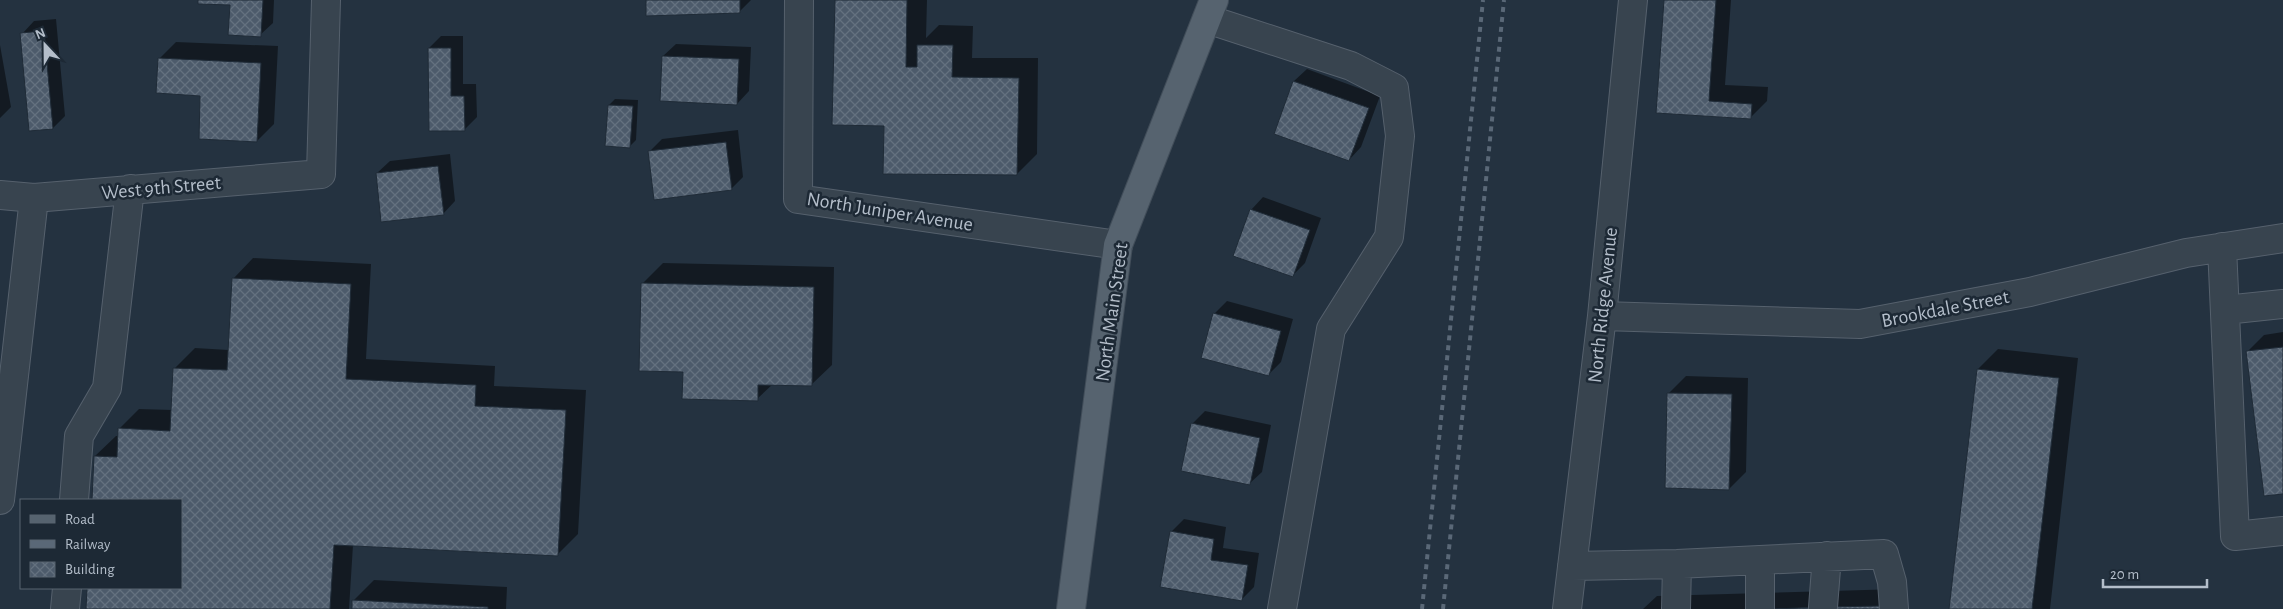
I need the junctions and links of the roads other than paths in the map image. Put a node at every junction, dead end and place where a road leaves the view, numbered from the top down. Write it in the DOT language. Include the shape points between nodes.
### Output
graph roads {
  1 [pos="326,0"];
  2 [pos="799,0"];
  3 [pos="1633,0"];
  4 [pos="1211,9"];
  5 [pos="130,189"];
  6 [pos="0,195"];
  7 [pos="34,198"];
  8 [pos="2283,238"];
  9 [pos="1118,244"];
  10 [pos="2222,248"];
  11 [pos="2283,304"];
  12 [pos="2225,310"];
  13 [pos="1602,316"];
  14 [pos="74,499"];
  15 [pos="0,500"];
  16 [pos="2283,531"];
  17 [pos="1827,556"];
  18 [pos="1760,560"];
  19 [pos="1677,564"];
  20 [pos="1572,566"];
  21 [pos="67,589"];
  22 [pos="1823,607"];
  23 [pos="65,609"];
  24 [pos="1071,609"];
  25 [pos="1282,609"];
  26 [pos="1567,609"];
  27 [pos="1676,609"];
  28 [pos="1760,609"];
  29 [pos="1894,609"];
  1 -- 5 [label="street, West 9th Street" via="321,174"];
  2 -- 9 [label="street, North Juniper Avenue" via="798,199"];
  3 -- 13 [label="street, North Ridge Avenue"];
  4 -- 9 [label="main road, North Main Street"];
  4 -- 25 [label="street" via="1351,66 1394,88 1400,136 1389,237 1331,329"];
  5 -- 7 [label="street, West 9th Street"];
  5 -- 14 [label="street" via="108,388 79,436"];
  6 -- 7 [label="street, West 9th Street"];
  7 -- 15 [label="street"];
  8 -- 10 [label="street, Brookdale Street"];
  9 -- 24 [label="main road, North Main Street"];
  10 -- 12 [label="street"];
  10 -- 13 [label="street, Brookdale Street" via="2186,253 2030,292 1860,324"];
  11 -- 12 [label="street"];
  12 -- 16 [label="street" via="2235,536"];
  13 -- 20 [label="street, North Ridge Avenue"];
  17 -- 18 [label="street"];
  17 -- 22 [label="street"];
  17 -- 29 [label="street" via="1884,554 1892,582"];
  18 -- 19 [label="street"];
  18 -- 28 [label="street"];
  19 -- 20 [label="street"];
  19 -- 27 [label="street"];
  20 -- 26 [label="street, North Ridge Avenue"];
  21 -- 23 [label="street"];
}
